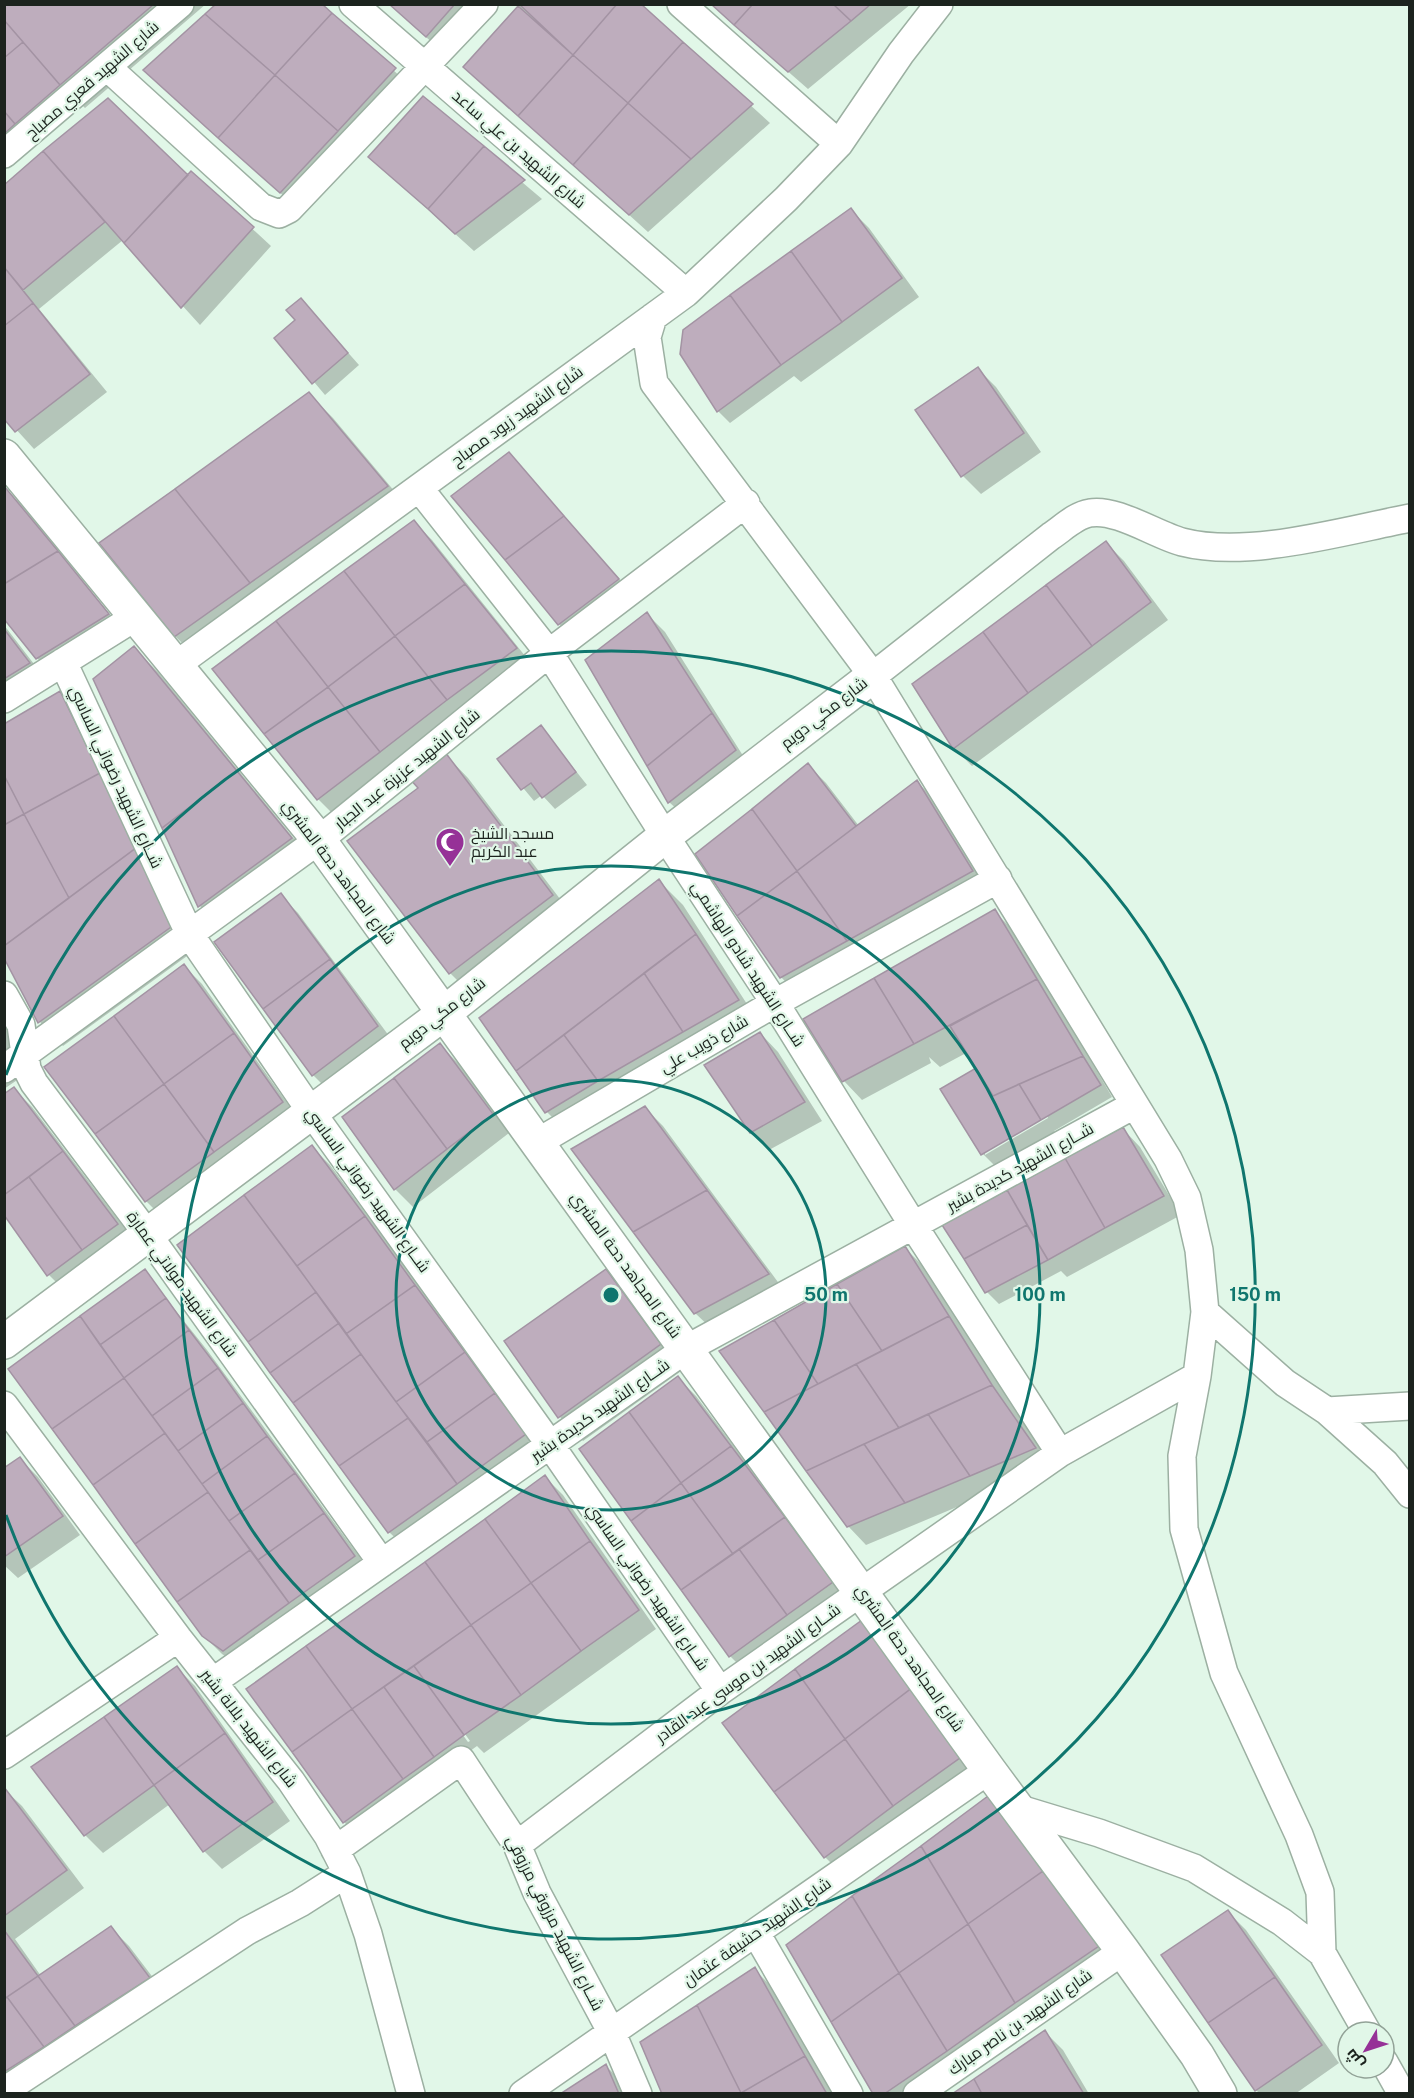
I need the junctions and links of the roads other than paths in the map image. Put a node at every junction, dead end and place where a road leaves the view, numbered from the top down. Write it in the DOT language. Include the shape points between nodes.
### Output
graph roads {
  1 [pos="180,4"];
  2 [pos="353,4"];
  3 [pos="484,4"];
  4 [pos="681,4"];
  5 [pos="939,4"];
  6 [pos="107,67"];
  7 [pos="426,68"];
  8 [pos="839,144"];
  9 [pos="4,154"];
  10 [pos="686,293"];
  11 [pos="652,317"];
  12 [pos="5,458"];
  13 [pos="419,488"];
  14 [pos="746,503"];
  15 [pos="1410,518"];
  16 [pos="137,616"];
  17 [pos="549,653"];
  18 [pos="63,662"];
  19 [pos="176,665"];
  20 [pos="873,676"];
  21 [pos="4,699"];
  22 [pos="665,836"];
  23 [pos="319,840"];
  24 [pos="998,879"];
  25 [pos="190,935"];
  26 [pos="4,995"];
  27 [pos="775,1003"];
  28 [pos="443,1014"];
  29 [pos="14,1062"];
  30 [pos="1134,1105"];
  31 [pos="312,1113"];
  32 [pos="538,1142"];
  33 [pos="913,1225"];
  34 [pos="148,1235"];
  35 [pos="1205,1312"];
  36 [pos="4,1342"];
  37 [pos="686,1349"];
  38 [pos="1197,1376"];
  39 [pos="4,1405"];
  40 [pos="1410,1406"];
  41 [pos="1327,1411"];
  42 [pos="550,1446"];
  43 [pos="1060,1453"];
  44 [pos="1410,1494"];
  45 [pos="382,1563"];
  46 [pos="862,1591"];
  47 [pos="178,1638"];
  48 [pos="214,1681"];
  49 [pos="720,1691"];
  50 [pos="4,1755"];
  51 [pos="989,1770"];
  52 [pos="1020,1809"];
  53 [pos="517,1845"];
  54 [pos="335,1850"];
  55 [pos="347,1874"];
  56 [pos="756,1933"];
  57 [pos="1123,1951"];
  58 [pos="1322,1953"];
  59 [pos="1360,2020"];
  60 [pos="612,2033"];
  61 [pos="1394,2080"];
  62 [pos="4,2091"];
  63 [pos="411,2094"];
  64 [pos="523,2094"];
  65 [pos="638,2094"];
  66 [pos="849,2094"];
  67 [pos="917,2094"];
  68 [pos="1220,2094"];
  69 [pos="1402,2094"];
  1 -- 6 [label="street, شارع الشهيد قعري مصباح"];
  2 -- 7 [label="street, شارع الشهيد بن علي ساعد"];
  3 -- 7 [label="street"];
  4 -- 8 [label="street"];
  5 -- 8 [label="street, شارع الشهيد زيود مصباح" via="901,52"];
  6 -- 7 [label="street" via="261,207 279,214"];
  6 -- 9 [label="street, شارع الشهيد قعري مصباح"];
  7 -- 10 [label="street, شارع الشهيد بن علي ساعد"];
  8 -- 10 [label="street, شارع الشهيد زيود مصباح" via="786,200"];
  10 -- 11 [label="street, شارع الشهيد زيود مصباح"];
  11 -- 13 [label="street, شارع الشهيد زيود مصباح"];
  11 -- 14 [label="street" via="647,337 654,383"];
  12 -- 16 [label="street, شارع المجاهد دحة المشري"];
  13 -- 17 [label="street, شــارع الشهيد شادو الهاشمي"];
  13 -- 19 [label="street, شارع الشهيد زيود مصباح"];
  14 -- 17 [label="street, شارع الشهيد عزيزة عبد الجبار"];
  14 -- 20 [label="street"];
  15 -- 20 [label="street" via="1233,549 1182,542 1111,515 1091,513 1076,518 1051,536"];
  16 -- 18 [label="street"];
  16 -- 19 [label="street, شارع المجاهد دحة المشري"];
  17 -- 22 [label="street, شــارع الشهيد شادو الهاشمي"];
  17 -- 23 [label="street, شارع الشهيد عزيزة عبد الجبار"];
  18 -- 21 [label="street"];
  18 -- 25 [label="street, شــارع الشهيد رضواني الساسي"];
  19 -- 23 [label="street, شارع المجاهد دحة المشري"];
  20 -- 22 [label="street, شارع مكي دويم"];
  20 -- 24 [label="street"];
  22 -- 27 [label="street, شــارع الشهيد شادو الهاشمي"];
  22 -- 28 [label="street, شارع مكي دويم"];
  23 -- 25 [label="street, شارع الشهيد عزيزة عبد الجبار"];
  23 -- 28 [label="street, شارع المجاهد دحة المشري"];
  24 -- 27 [label="street, شارع ذويب علي"];
  24 -- 30 [label="street"];
  25 -- 29 [label="street, شارع الشهيد عزيزة عبد الجبار"];
  25 -- 31 [label="street, شــارع الشهيد رضواني الساسي"];
  26 -- 29 [label="street, شارع الشهيد مولاتي عمارة" via="21,1025 25,1042"];
  27 -- 32 [label="street, شارع ذويب علي"];
  27 -- 33 [label="street, شــارع الشهيد شادو الهاشمي"];
  28 -- 31 [label="street, شارع مكي دويم"];
  28 -- 32 [label="street, شارع المجاهد دحة المشري"];
  29 -- 34 [label="street, شارع الشهيد مولاتي عمارة"];
  30 -- 33 [label="street, شــارع الشهيد كديدة بشير"];
  30 -- 35 [label="street" via="1187,1198 1199,1250"];
  31 -- 34 [label="street, شارع مكي دويم"];
  31 -- 42 [label="street, شــارع الشهيد رضواني الساسي"];
  32 -- 37 [label="street, شارع المجاهد دحة المشري"];
  33 -- 37 [label="street, شــارع الشهيد كديدة بشير"];
  33 -- 43 [label="street, شــارع الشهيد شادو الهاشمي"];
  34 -- 36 [label="street, شارع مكي دويم"];
  34 -- 45 [label="street, شارع الشهيد مولاتي عمارة"];
  35 -- 38 [label="street"];
  35 -- 41 [label="street" via="1285,1383"];
  37 -- 42 [label="street, شــارع الشهيد كديدة بشير"];
  37 -- 46 [label="street, شارع المجاهد دحة المشري"];
  38 -- 43 [label="street, شــارع الشهيد بن موسى عبد القادر"];
  38 -- 58 [label="street" via="1182,1456 1184,1529 1224,1673 1299,1835 1320,1892"];
  39 -- 47 [label="street, شارع الشهيد بلالة بشير"];
  40 -- 41 [label="street"];
  41 -- 44 [label="street" via="1385,1463"];
  42 -- 45 [label="street, شــارع الشهيد كديدة بشير"];
  42 -- 49 [label="street, شــارع الشهيد رضواني الساسي"];
  43 -- 46 [label="street, شــارع الشهيد بن موسى عبد القادر"];
  45 -- 48 [label="street, شــارع الشهيد كديدة بشير"];
  46 -- 49 [label="street, شــارع الشهيد بن موسى عبد القادر"];
  46 -- 51 [label="street, شارع المجاهد دحة المشري"];
  47 -- 48 [label="street, شارع الشهيد بلالة بشير"];
  47 -- 50 [label="street"];
  48 -- 54 [label="street, شارع الشهيد بلالة بشير" via="291,1781"];
  49 -- 53 [label="street, شــارع الشهيد بن موسى عبد القادر"];
  51 -- 52 [label="street, شارع المجاهد دحة المشري"];
  51 -- 56 [label="street, شارع الشهيد حشيفة عثمان"];
  52 -- 57 [label="street, شارع المجاهد دحة المشري"];
  52 -- 58 [label="street" via="1194,1868 1282,1922"];
  53 -- 54 [label="street, شــارع الشهيد مرزوقي مرزوقي" via="461,1760"];
  53 -- 60 [label="street, شــارع الشهيد مرزوقي مرزوقي" via="537,1893"];
  54 -- 55 [label="street, شارع الشهيد بلالة بشير"];
  55 -- 62 [label="street" via="247,1931"];
  55 -- 63 [label="street, شارع الشهيد بلالة بشير" via="368,1934"];
  56 -- 60 [label="street, شارع الشهيد حشيفة عثمان"];
  56 -- 66 [label="street"];
  57 -- 67 [label="street, شارع الشهيد بن ناصر مبارك"];
  57 -- 68 [label="street, شارع المجاهد دحة المشري"];
  58 -- 59 [label="street"];
  60 -- 64 [label="street, شارع الشهيد حشيفة عثمان"];
  60 -- 65 [label="street, شــارع الشهيد مرزوقي مرزوقي"];
  61 -- 69 [label="street"];
}
